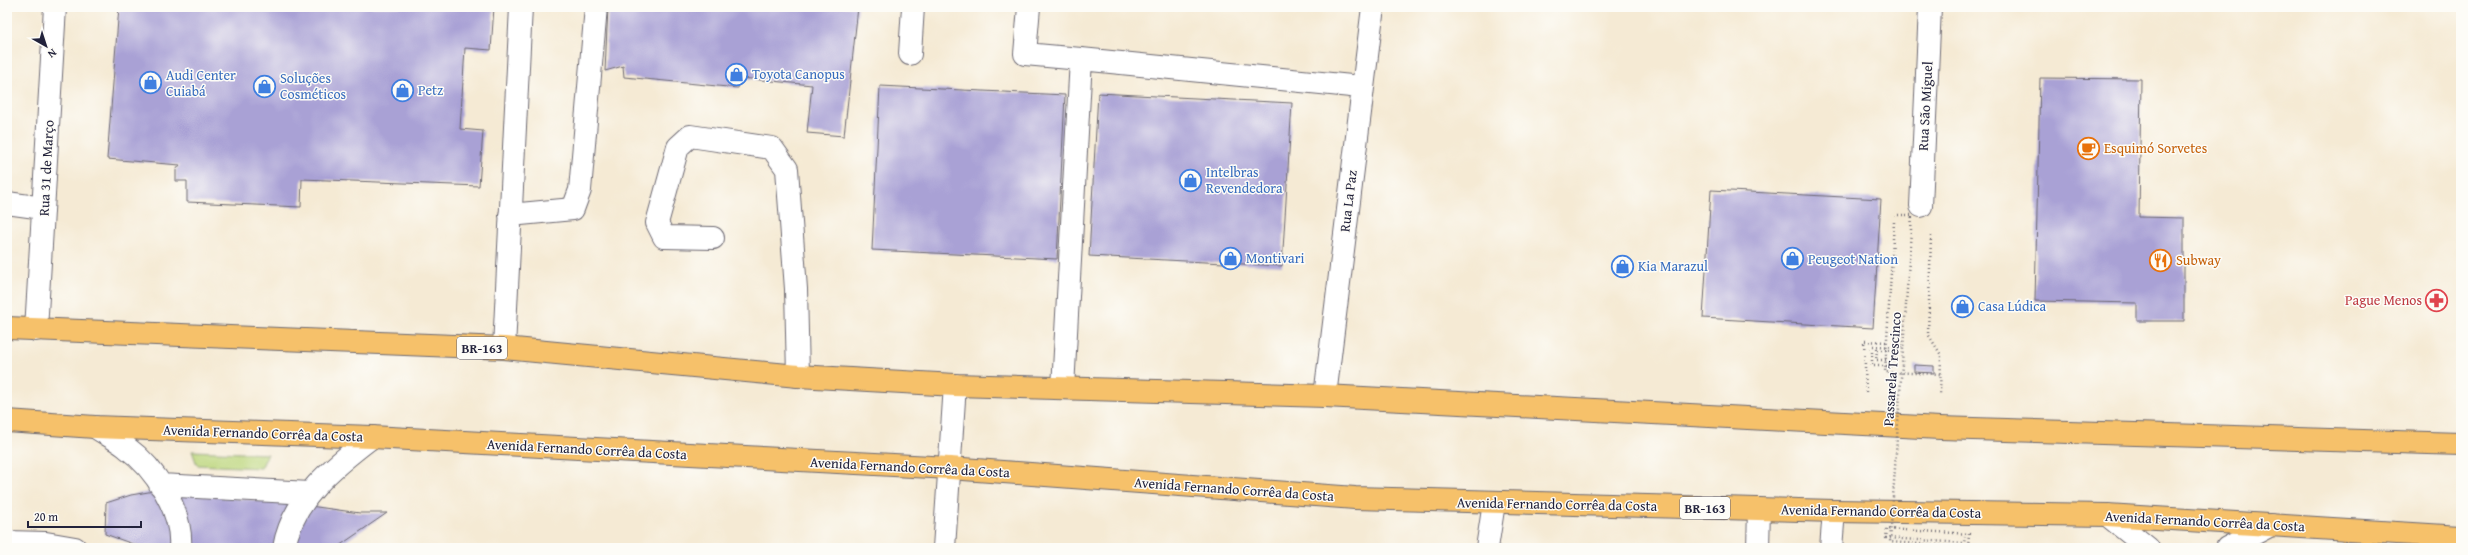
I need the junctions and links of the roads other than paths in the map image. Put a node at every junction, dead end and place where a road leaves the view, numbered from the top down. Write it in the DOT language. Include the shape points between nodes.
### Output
graph roads {
  1 [pos="55,7"];
  2 [pos="520,7"];
  3 [pos="596,7"];
  4 [pos="913,7"];
  5 [pos="1029,7"];
  6 [pos="1373,7"];
  7 [pos="1930,7"];
  8 [pos="910,54"];
  9 [pos="1081,59"];
  10 [pos="1361,88"];
  11 [pos="7,203"];
  12 [pos="1921,206"];
  13 [pos="43,208"];
  14 [pos="510,215"];
  15 [pos="713,238"];
  16 [pos="7,328"];
  17 [pos="36,330"];
  18 [pos="504,348"];
  19 [pos="798,376"];
  20 [pos="955,385"];
  21 [pos="1063,388"];
  22 [pos="1325,396"];
  23 [pos="7,421"];
  24 [pos="95,427"];
  25 [pos="372,437"];
  26 [pos="2461,444"];
  27 [pos="950,468"];
  28 [pos="160,485"];
  29 [pos="310,493"];
  30 [pos="1494,503"];
  31 [pos="1759,509"];
  32 [pos="1834,511"];
  33 [pos="2107,515"];
  34 [pos="2271,525"];
  35 [pos="2461,537"];
  36 [pos="7,542"];
  37 [pos="75,548"];
  38 [pos="180,548"];
  39 [pos="284,548"];
  40 [pos="944,548"];
  41 [pos="1487,548"];
  42 [pos="1758,548"];
  43 [pos="1831,548"];
  44 [pos="2148,548"];
  45 [pos="2227,548"];
  1 -- 13 [label="street, Rua 31 de Março"];
  2 -- 14 [label="street"];
  3 -- 14 [label="street" via="580,190 573,209"];
  4 -- 8 [label="street"];
  5 -- 9 [label="street" via="1025,54"];
  6 -- 10 [label="street, Rua La Paz"];
  7 -- 12 [label="street, Rua São Miguel"];
  9 -- 10 [label="street"];
  9 -- 21 [label="street"];
  10 -- 22 [label="street, Rua La Paz"];
  11 -- 13 [label="street"];
  13 -- 17 [label="street, Rua 31 de Março"];
  14 -- 18 [label="street"];
  15 -- 19 [label="street" via="664,236 657,223 678,147 690,136 772,148 788,169 796,289"];
  16 -- 17 [label="highway, BR-163"];
  17 -- 18 [label="highway, BR-163"];
  18 -- 19 [label="highway, BR-163"];
  19 -- 20 [label="highway, BR-163"];
  20 -- 21 [label="highway, BR-163"];
  20 -- 27 [label="street"];
  21 -- 22 [label="highway, BR-163"];
  22 -- 26 [label="highway, BR-163" via="1940,428"];
  23 -- 24 [label="highway, Avenida Fernando Corrêa da Costa / BR-163"];
  24 -- 25 [label="highway, Avenida Fernando Corrêa da Costa / BR-163"];
  24 -- 28 [label="street" via="132,452"];
  25 -- 27 [label="highway, Avenida Fernando Corrêa da Costa / BR-163"];
  25 -- 29 [label="street" via="335,466"];
  27 -- 30 [label="highway, Avenida Fernando Corrêa da Costa / BR-163" via="1355,498"];
  27 -- 40 [label="street"];
  28 -- 29 [label="street"];
  28 -- 38 [label="street" via="176,513 180,526"];
  29 -- 39 [label="street" via="292,521"];
  30 -- 31 [label="highway, Avenida Fernando Corrêa da Costa / BR-163"];
  30 -- 41 [label="street"];
  31 -- 32 [label="highway, Avenida Fernando Corrêa da Costa / BR-163"];
  31 -- 42 [label="street"];
  32 -- 33 [label="highway, Avenida Fernando Corrêa da Costa / BR-163"];
  32 -- 43 [label="street"];
  33 -- 34 [label="highway, Avenida Fernando Corrêa da Costa / BR-163"];
  33 -- 44 [label="street"];
  34 -- 35 [label="highway, Avenida Fernando Corrêa da Costa / BR-163"];
  34 -- 45 [label="street"];
  36 -- 37 [label="street" via="46,543"];
}
